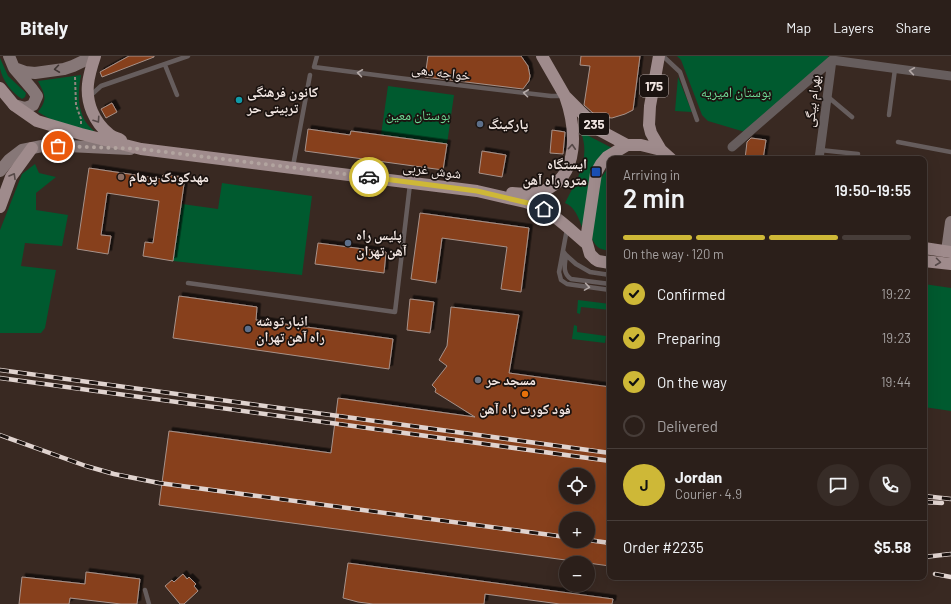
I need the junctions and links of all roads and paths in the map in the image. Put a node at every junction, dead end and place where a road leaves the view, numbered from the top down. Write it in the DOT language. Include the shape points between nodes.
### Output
graph roads {
  1 [pos="10,56"];
  2 [pos="94,56"];
  3 [pos="188,56"];
  4 [pos="317,56"];
  5 [pos="542,56"];
  6 [pos="659,56"];
  7 [pos="663,56"];
  8 [pos="842,59"];
  9 [pos="832,60"];
  10 [pos="165,65"];
  11 [pos="73,66"];
  12 [pos="14,68"];
  13 [pos="895,69"];
  14 [pos="310,75"];
  15 [pos="951,76"];
  16 [pos="0,88"];
  17 [pos="177,95"];
  18 [pos="565,96"];
  19 [pos="827,96"];
  20 [pos="88,97"];
  21 [pos="14,105"];
  22 [pos="889,115"];
  23 [pos="852,117"];
  24 [pos="697,120"];
  25 [pos="81,134"];
  26 [pos="898,142"];
  27 [pos="627,145"];
  28 [pos="732,147"];
  29 [pos="32,148"];
  30 [pos="141,149"];
  31 [pos="661,150"];
  32 [pos="951,152"];
  33 [pos="820,154"];
  34 [pos="858,154"];
  35 [pos="608,156"];
  36 [pos="668,156"];
  37 [pos="607,157"];
  38 [pos="293,168"];
  39 [pos="0,170"];
  40 [pos="410,182"];
  41 [pos="477,191"];
  42 [pos="0,207"];
  43 [pos="951,222"];
  44 [pos="567,227"];
  45 [pos="587,244"];
  46 [pos="927,248"];
  47 [pos="949,252"];
  48 [pos="564,253"];
  49 [pos="927,261"];
  50 [pos="607,262"];
  51 [pos="951,264"];
  52 [pos="607,275"];
  53 [pos="188,283"];
  54 [pos="607,284"];
  55 [pos="607,290"];
  56 [pos="145,590"];
  57 [pos="149,604"];
  1 -- 12 [label="street"];
  2 -- 11 [label="street"];
  2 -- 20 [label="main road"];
  3 -- 10 [label="lane"];
  18 -- 4 [label="lane, خواجه دهی, one-way" via="314,67"];
  5 -- 18 [label="main road, 235"];
  6 -- 31 [label="main road, 175" via="649,125"];
  7 -- 24 [label="lane" via="680,72"];
  8 -- 9 [label="street"];
  8 -- 13 [label="street"];
  9 -- 19 [label="street, بهرام بیگی"];
  9 -- 28 [label="street, بهرام بیگی"];
  10 -- 17 [label="lane"];
  10 -- 20 [label="lane" via="101,86"];
  11 -- 12 [label="street, one-way" via="35,73"];
  11 -- 25 [label="path"];
  12 -- 21 [label="street" via="37,96 33,104 25,108"];
  15 -- 13 [label="street, one-way"];
  13 -- 22 [label="lane"];
  14 -- 38 [label="lane"];
  16 -- 21 [label="main road"];
  18 -- 27 [label="main road, 235" via="599,130"];
  41 -- 18 [label="main road, one-way" via="535,193 555,184 562,177 568,168 573,148 572,118"];
  19 -- 23 [label="lane"];
  19 -- 33 [label="street, بهرام بیگی"];
  20 -- 30 [label="main road, one-way" via="96,121 110,135"];
  21 -- 25 [label="main road" via="36,121"];
  25 -- 30 [label="main road"];
  26 -- 32 [label="lane"];
  27 -- 31 [label="main road" via="641,145"];
  27 -- 35 [label="main road"];
  29 -- 30 [label="street" via="47,145"];
  29 -- 39 [label="street" via="22,150"];
  42 -- 29 [label="main road, one-way" via="11,178"];
  30 -- 38 [label="main road, شوش غربی"];
  31 -- 36 [label="main road"];
  33 -- 34 [label="lane"];
  37 -- 45 [label="main road" via="596,173 586,235"];
  38 -- 40 [label="main road, شوش غربی"];
  40 -- 41 [label="main road, شوش غربی"];
  40 -- 53 [label="lane" via="394,312"];
  41 -- 44 [label="main road, شوش غربی" via="532,204 544,209"];
  43 -- 47 [label="street"];
  44 -- 45 [label="main road, شوش غربی"];
  44 -- 48 [label="lane"];
  45 -- 50 [label="main road" via="594,259"];
  46 -- 47 [label="main road"];
  48 -- 52 [label="lane" via="590,272"];
  48 -- 54 [label="lane" via="564,272 567,277"];
  48 -- 55 [label="lane, one-way" via="559,272 561,280 567,284"];
  49 -- 51 [label="main road, one-way"];
  56 -- 57 [label="lane"];
}
